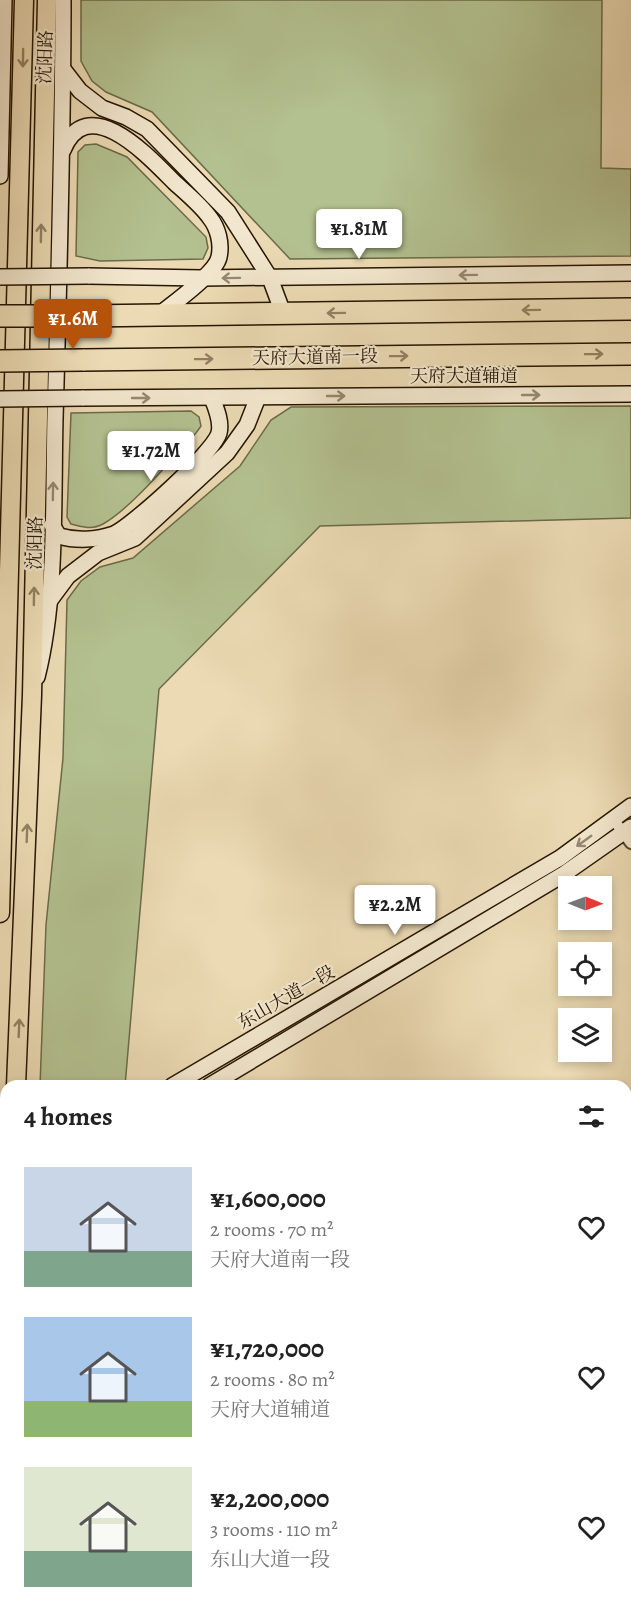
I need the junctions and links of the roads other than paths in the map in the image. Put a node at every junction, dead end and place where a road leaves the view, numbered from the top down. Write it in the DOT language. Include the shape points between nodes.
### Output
graph roads {
  1 [pos="4,0"];
  2 [pos="24,0"];
  3 [pos="47,0"];
  4 [pos="63,0"];
  5 [pos="63,69"];
  6 [pos="1,82"];
  7 [pos="0,138"];
  8 [pos="62,153"];
  9 [pos="0,176"];
  10 [pos="631,273"];
  11 [pos="0,277"];
  12 [pos="202,278"];
  13 [pos="270,278"];
  14 [pos="631,309"];
  15 [pos="283,313"];
  16 [pos="160,314"];
  17 [pos="0,316"];
  18 [pos="631,354"];
  19 [pos="0,361"];
  20 [pos="631,394"];
  21 [pos="258,397"];
  22 [pos="212,398"];
  23 [pos="0,399"];
  24 [pos="52,525"];
  25 [pos="48,603"];
  26 [pos="0,637"];
  27 [pos="8,685"];
  28 [pos="32,695"];
  29 [pos="631,806"];
  30 [pos="613,819"];
  31 [pos="628,834"];
  32 [pos="0,913"];
  33 [pos="16,1080"];
  34 [pos="182,1080"];
  35 [pos="218,1080"];
  1 -- 6 [label="street"];
  2 -- 27 [label="main road, 沈阳路, one-way"];
  28 -- 3 [label="main road, 沈阳路, one-way"];
  4 -- 5 [label="street"];
  5 -- 8 [label="street"];
  5 -- 13 [label="street" via="80,91 102,108 126,117 165,145 228,212"];
  6 -- 7 [label="street"];
  7 -- 9 [label="street"];
  8 -- 12 [label="street" via="68,138 79,128 99,127 134,142 210,217 217,230 219,260"];
  24 -- 8 [label="street, one-way"];
  10 -- 13 [label="street, one-way"];
  11 -- 12 [label="street, bridge"];
  13 -- 12 [label="street, one-way"];
  12 -- 16 [label="street"];
  13 -- 15 [label="street"];
  14 -- 15 [label="highway, one-way"];
  15 -- 16 [label="highway"];
  16 -- 17 [label="highway, bridge"];
  19 -- 18 [label="highway, 天府大道南一段, one-way, bridge"];
  21 -- 20 [label="street, 天府大道辅道, one-way"];
  21 -- 22 [label="street, 天府大道辅道"];
  21 -- 25 [label="street" via="247,425 227,453 135,538 98,553 68,576"];
  23 -- 22 [label="street, 天府大道辅道, one-way, bridge"];
  22 -- 24 [label="street" via="219,433 209,452 135,520 114,534 93,538 59,536"];
  24 -- 25 [label="street"];
  25 -- 28 [label="street" via="45,646"];
  26 -- 27 [label="street"];
  27 -- 32 [label="main road, 沈阳路"];
  33 -- 28 [label="main road, 沈阳路, one-way"];
  29 -- 30 [label="street, 东山大道一段"];
  30 -- 31 [label="street"];
  30 -- 34 [label="street, 东山大道一段, one-way" via="560,858"];
  31 -- 35 [label="street, 东山大道一段"];
}
